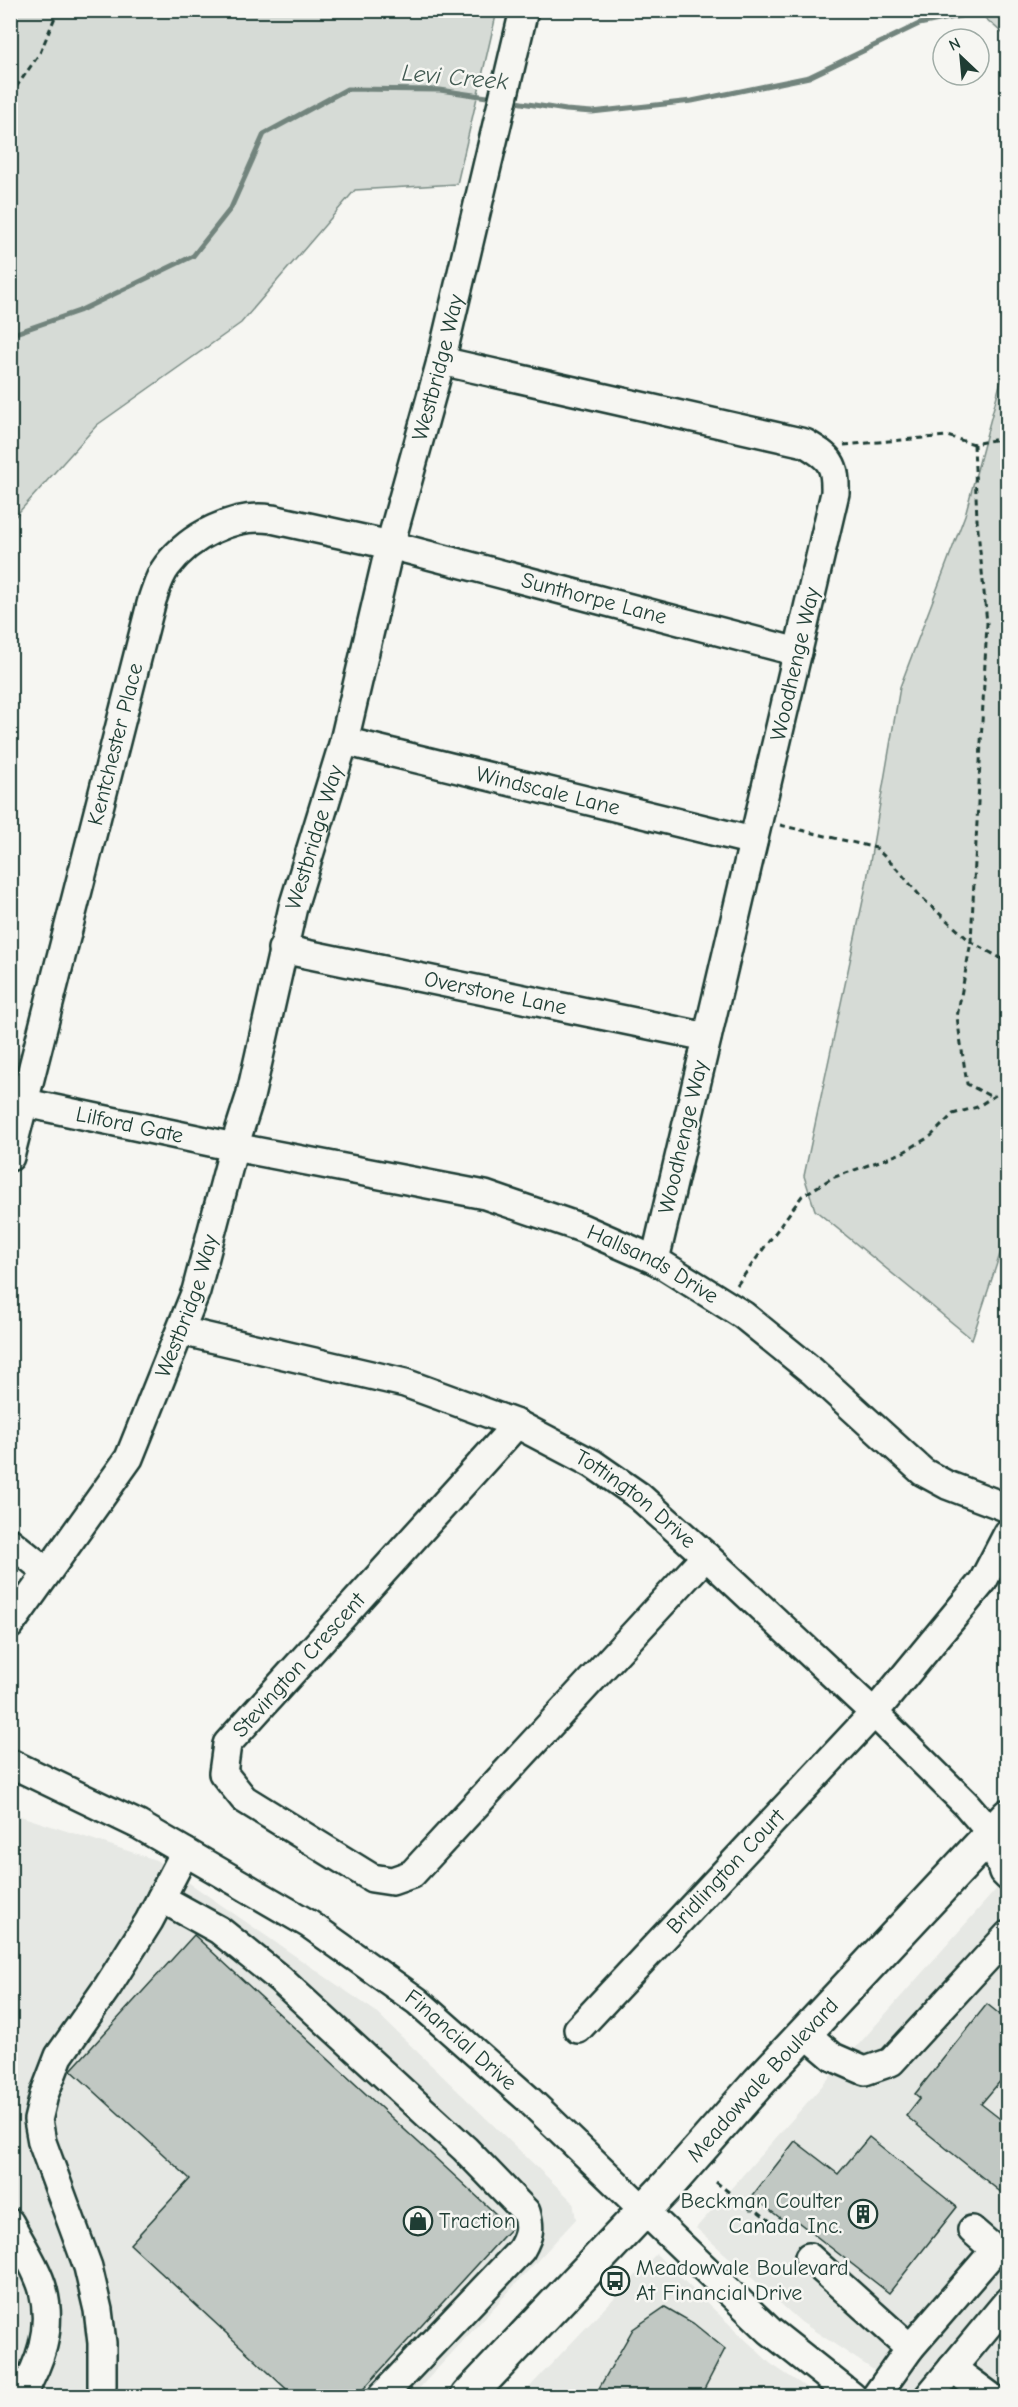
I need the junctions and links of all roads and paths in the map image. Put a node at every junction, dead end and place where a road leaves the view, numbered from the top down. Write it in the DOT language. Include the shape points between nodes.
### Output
graph roads {
  1 [pos="58,10"];
  2 [pos="524,10"];
  3 [pos="10,96"];
  4 [pos="441,361"];
  5 [pos="1008,437"];
  6 [pos="974,444"];
  7 [pos="827,457"];
  8 [pos="390,545"];
  9 [pos="798,652"];
  10 [pos="344,741"];
  11 [pos="755,830"];
  12 [pos="971,942"];
  13 [pos="282,949"];
  14 [pos="1008,962"];
  15 [pos="706,1037"];
  16 [pos="1008,1087"];
  17 [pos="992,1097"];
  18 [pos="26,1103"];
  19 [pos="234,1147"];
  20 [pos="10,1157"];
  21 [pos="654,1260"];
  22 [pos="725,1303"];
  23 [pos="182,1331"];
  24 [pos="517,1424"];
  25 [pos="1008,1508"];
  26 [pos="1008,1533"];
  27 [pos="10,1542"];
  28 [pos="706,1556"];
  29 [pos="47,1572"];
  30 [pos="10,1625"];
  31 [pos="874,1713"];
  32 [pos="10,1762"];
  33 [pos="1000,1825"];
  34 [pos="185,1852"];
  35 [pos="1008,1877"];
  36 [pos="161,1898"];
  37 [pos="1008,1935"];
  38 [pos="578,2029"];
  39 [pos="806,2034"];
  40 [pos="716,2182"];
  41 [pos="643,2212"];
  42 [pos="10,2223"];
  43 [pos="776,2226"];
  44 [pos="972,2230"];
  45 [pos="809,2257"];
  46 [pos="1008,2301"];
  47 [pos="910,2348"];
  48 [pos="952,2368"];
  49 [pos="104,2393"];
  50 [pos="21,2397"];
  51 [pos="382,2397"];
  52 [pos="468,2397"];
  53 [pos="852,2397"];
  54 [pos="876,2397"];
  55 [pos="929,2397"];
  56 [pos="990,2397"];
  1 -- 3 [label="path" via="40,53"];
  2 -- 4 [label="street, Westbridge Way"];
  4 -- 7 [label="street" via="806,443"];
  4 -- 8 [label="street, Westbridge Way"];
  5 -- 6 [label="path"];
  6 -- 7 [label="path" via="947,436 854,444 843,445"];
  6 -- 12 [label="path" via="987,624"];
  7 -- 9 [label="street, Woodhenge Way" via="833,465 835,493"];
  8 -- 9 [label="street, Sunthorpe Lane"];
  8 -- 10 [label="street, Westbridge Way"];
  8 -- 18 [label="street, Kentchester Place" via="258,516 208,533 189,544 166,567 152,600"];
  9 -- 11 [label="street, Woodhenge Way"];
  10 -- 11 [label="street, Windscale Lane"];
  10 -- 13 [label="street, Westbridge Way"];
  11 -- 12 [label="path" via="876,848 921,897"];
  11 -- 15 [label="street, Woodhenge Way"];
  12 -- 14 [label="path"];
  12 -- 17 [label="path" via="957,1017 968,1084"];
  13 -- 15 [label="street, Overstone Lane"];
  13 -- 19 [label="street, Westbridge Way" via="250,1097"];
  15 -- 21 [label="street, Woodhenge Way"];
  16 -- 17 [label="path"];
  17 -- 22 [label="path" via="977,1107 953,1114 931,1136 902,1153 832,1178 802,1196"];
  18 -- 19 [label="street, Lilford Gate"];
  18 -- 20 [label="street, Kentchester Place"];
  19 -- 21 [label="street, Hallsands Drive" via="485,1195 582,1228"];
  19 -- 23 [label="street, Westbridge Way"];
  21 -- 22 [label="street, Hallsands Drive"];
  22 -- 25 [label="street, Hallsands Drive" via="812,1371 923,1472"];
  23 -- 24 [label="street, Tottington Drive" via="405,1383"];
  23 -- 29 [label="street, Westbridge Way" via="129,1458"];
  24 -- 28 [label="street, Tottington Drive" via="564,1447 639,1496"];
  24 -- 28 [label="street, Stevington Crescent" via="227,1744 223,1773 244,1799 372,1878 392,1881 412,1874"];
  26 -- 31 [label="street, Bridlington Court" via="983,1581"];
  27 -- 29 [label="street"];
  28 -- 31 [label="street, Tottington Drive"];
  29 -- 30 [label="street, Westbridge Way"];
  31 -- 33 [label="street, Tottington Drive" via="966,1804"];
  31 -- 38 [label="street, Bridlington Court"];
  32 -- 34 [label="street, Financial Drive"];
  33 -- 35 [label="street" via="1003,1872"];
  33 -- 39 [label="main road, Meadowvale Boulevard"];
  34 -- 36 [label="street"];
  34 -- 41 [label="street, Financial Drive" via="309,1924 417,2001 528,2099"];
  36 -- 49 [label="street" via="60,2056 38,2120 42,2142 88,2267 98,2310"];
  36 -- 51 [label="street" via="219,1930 280,1979 465,2149 526,2212 529,2235 521,2250"];
  37 -- 39 [label="street" via="891,2062 865,2071 832,2056"];
  39 -- 41 [label="main road, Meadowvale Boulevard"];
  40 -- 43 [label="path"];
  41 -- 52 [label="main road, Meadowvale Boulevard"];
  41 -- 53 [label="street, Financial Drive" via="770,2331"];
  42 -- 50 [label="street" via="43,2289 47,2326 38,2366"];
  44 -- 47 [label="street" via="995,2250"];
  45 -- 47 [label="street"];
  46 -- 48 [label="street"];
  47 -- 54 [label="street"];
  48 -- 55 [label="street"];
  48 -- 56 [label="street"];
}
